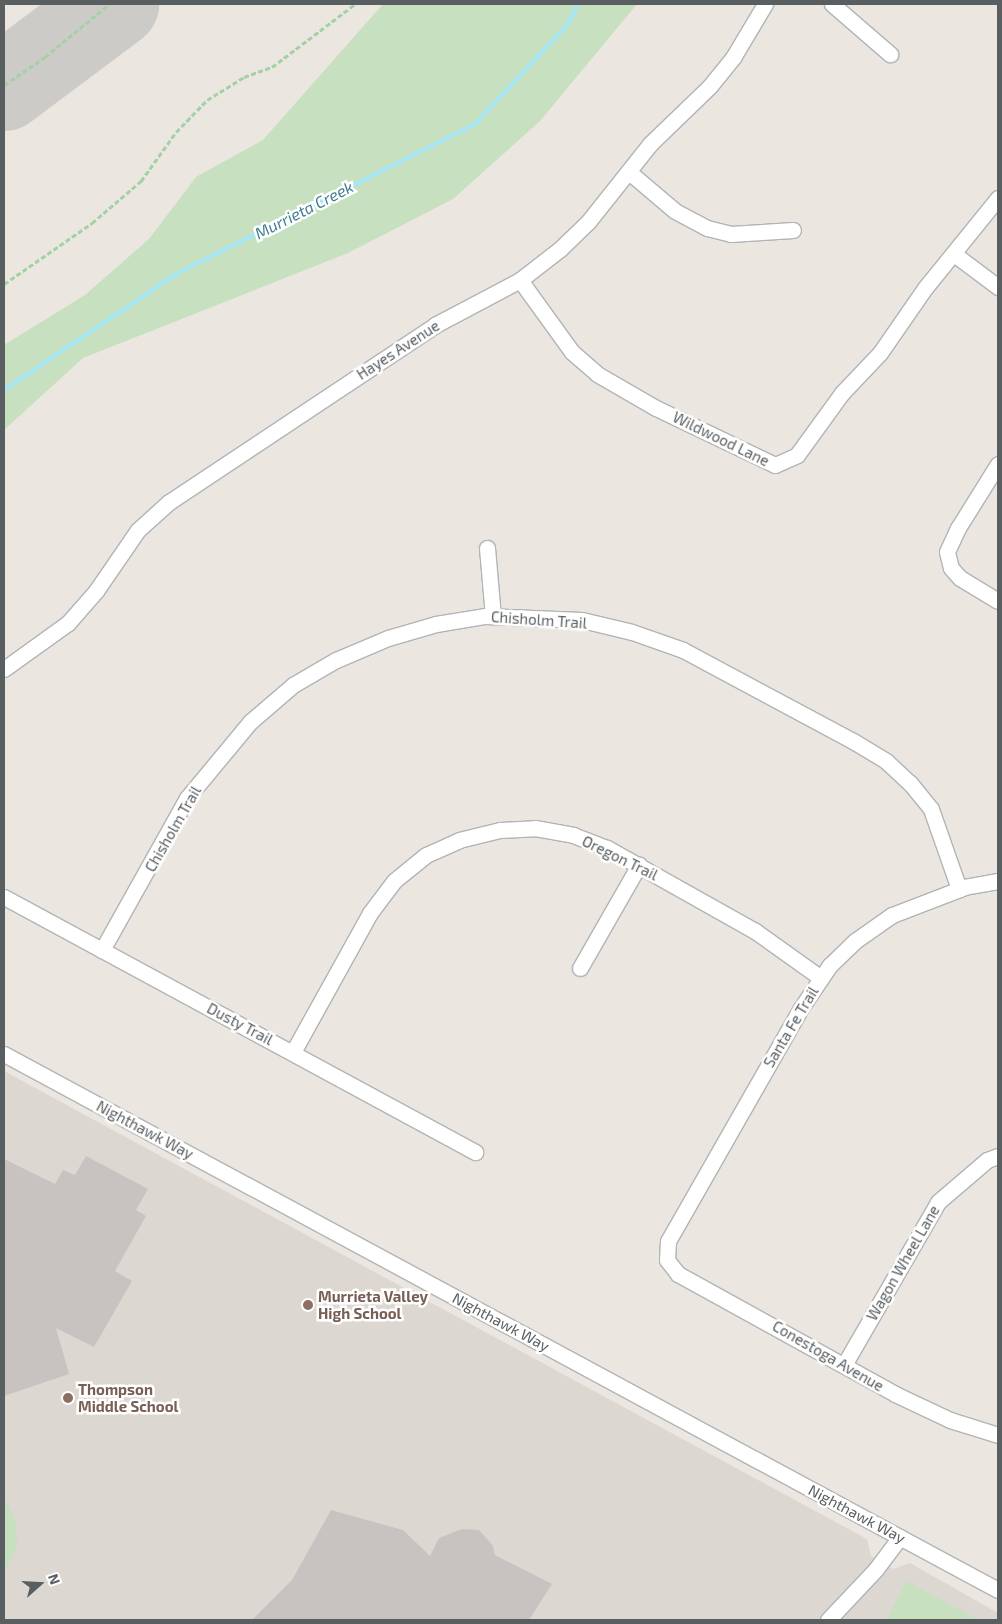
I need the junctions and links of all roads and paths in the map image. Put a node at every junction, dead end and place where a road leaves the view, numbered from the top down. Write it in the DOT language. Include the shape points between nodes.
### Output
graph roads {
  1 [pos="109,4"];
  2 [pos="355,4"];
  3 [pos="765,4"];
  4 [pos="832,4"];
  5 [pos="890,54"];
  6 [pos="4,85"];
  7 [pos="629,172"];
  8 [pos="998,198"];
  9 [pos="793,230"];
  10 [pos="954,254"];
  11 [pos="520,280"];
  12 [pos="4,284"];
  13 [pos="998,287"];
  14 [pos="998,464"];
  15 [pos="487,548"];
  16 [pos="998,601"];
  17 [pos="493,616"];
  18 [pos="4,669"];
  19 [pos="638,865"];
  20 [pos="998,881"];
  21 [pos="959,889"];
  22 [pos="4,897"];
  23 [pos="102,950"];
  24 [pos="580,968"];
  25 [pos="821,978"];
  26 [pos="293,1052"];
  27 [pos="4,1054"];
  28 [pos="475,1152"];
  29 [pos="998,1156"];
  30 [pos="667,1260"];
  31 [pos="844,1364"];
  32 [pos="998,1435"];
  33 [pos="900,1538"];
  34 [pos="998,1590"];
  35 [pos="828,1620"];
  1 -- 6 [label="path" via="45,58"];
  2 -- 12 [label="path" via="272,67 244,77 207,100 176,132 141,180 92,223"];
  3 -- 7 [label="street, Hayes Avenue" via="734,56 690,107 650,144"];
  4 -- 5 [label="street"];
  7 -- 9 [label="street" via="675,211 708,228 731,234"];
  7 -- 11 [label="street, Hayes Avenue" via="588,222"];
  8 -- 10 [label="street, Wildwood Lane"];
  10 -- 11 [label="street, Wildwood Lane" via="925,288 880,353 842,393 797,454 775,465 656,408 597,374 572,352"];
  10 -- 13 [label="street"];
  11 -- 18 [label="street, Hayes Avenue" via="436,325 169,502 138,530 96,591 68,623"];
  14 -- 16 [label="street" via="958,528 947,552 951,568 960,578"];
  15 -- 17 [label="street"];
  17 -- 21 [label="street, Chisholm Trail" via="582,620 675,647 853,741 886,761 931,809"];
  17 -- 23 [label="street, Chisholm Trail" via="436,624 388,638 336,660 293,685 250,722 187,798"];
  19 -- 24 [label="street"];
  19 -- 25 [label="street, Oregon Trail" via="755,931"];
  19 -- 26 [label="street, Oregon Trail" via="573,835 535,828 500,830 459,840 426,855 394,881 370,913"];
  20 -- 21 [label="street, Santa Fe Trail"];
  21 -- 25 [label="street, Santa Fe Trail" via="892,915 855,941"];
  22 -- 23 [label="street, Dusty Trail"];
  23 -- 26 [label="street, Dusty Trail"];
  25 -- 30 [label="street, Santa Fe Trail" via="668,1241"];
  26 -- 28 [label="street, Dusty Trail"];
  27 -- 33 [label="street, Nighthawk Way"];
  29 -- 31 [label="street, Wagon Wheel Lane" via="987,1160 938,1202"];
  30 -- 31 [label="street, Conestoga Avenue" via="678,1274"];
  31 -- 32 [label="street, Conestoga Avenue" via="895,1394 950,1420"];
  33 -- 34 [label="street, Nighthawk Way"];
  33 -- 35 [label="street" via="876,1570"];
}
